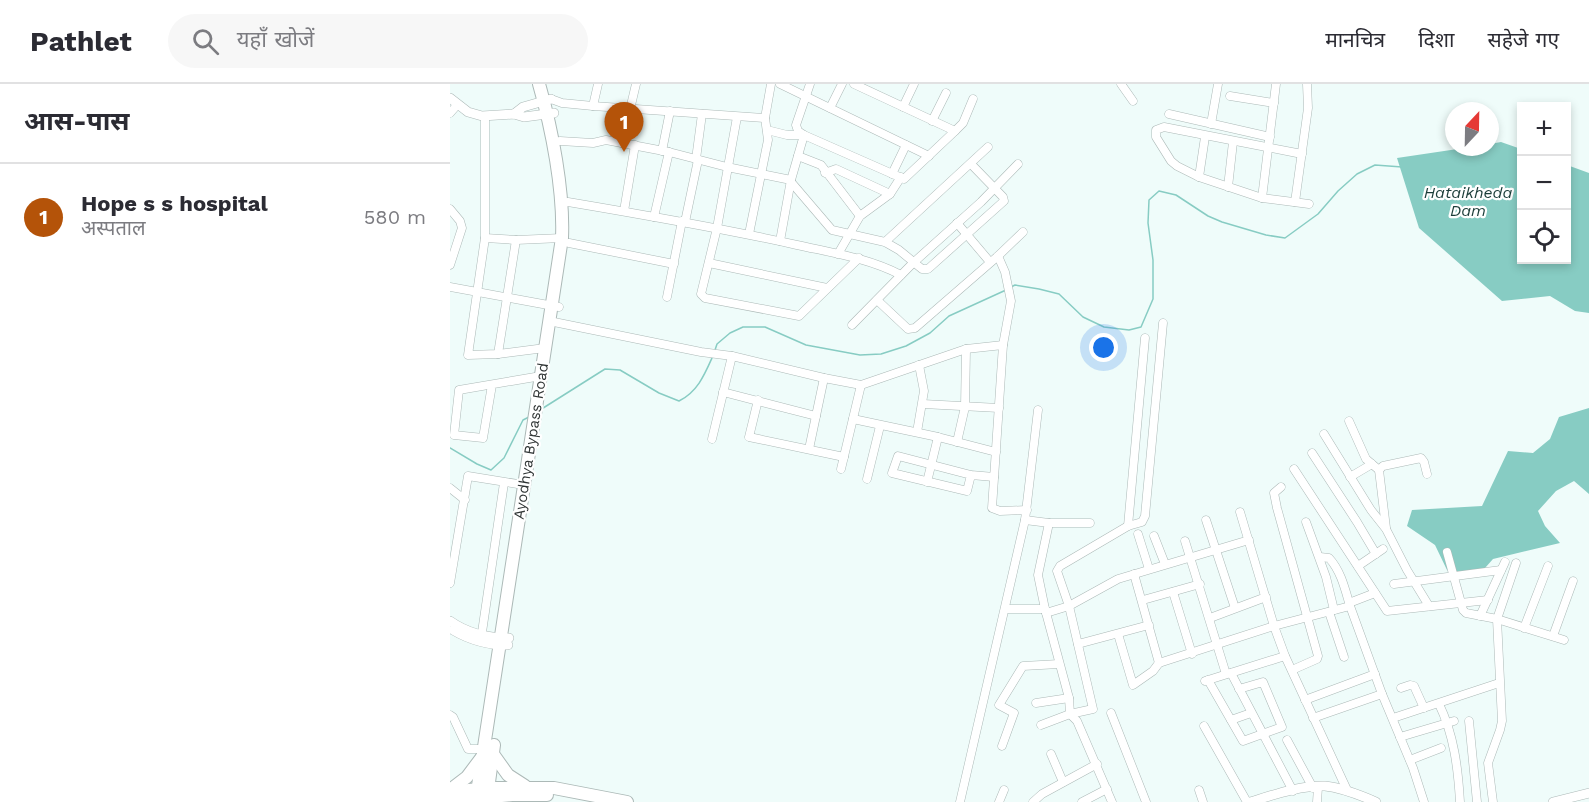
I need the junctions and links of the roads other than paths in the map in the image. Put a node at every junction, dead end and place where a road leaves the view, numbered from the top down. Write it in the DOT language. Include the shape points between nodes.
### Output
graph roads {
  1 [pos="539,84"];
  2 [pos="547,84"];
  3 [pos="598,84"];
  4 [pos="636,84"];
  5 [pos="769,84"];
  6 [pos="780,84"];
  7 [pos="810,84"];
  8 [pos="842,84"];
  9 [pos="854,84"];
  10 [pos="880,84"];
  11 [pos="914,84"];
  12 [pos="1120,84"];
  13 [pos="1218,84"];
  14 [pos="1276,84"];
  15 [pos="1306,84"];
  16 [pos="946,93"];
  17 [pos="875,94"];
  18 [pos="1230,96"];
  19 [pos="806,97"];
  20 [pos="973,99"];
  21 [pos="453,101"];
  22 [pos="552,101"];
  23 [pos="1133,101"];
  24 [pos="1274,103"];
  25 [pos="593,106"];
  26 [pos="903,107"];
  27 [pos="830,108"];
  28 [pos="630,109"];
  29 [pos="670,111"];
  30 [pos="450,113"];
  31 [pos="514,114"];
  32 [pos="550,114"];
  33 [pos="702,114"];
  34 [pos="1169,114"];
  35 [pos="485,116"];
  36 [pos="737,117"];
  37 [pos="765,118"];
  38 [pos="932,121"];
  39 [pos="1211,124"];
  40 [pos="767,130"];
  41 [pos="955,131"];
  42 [pos="1205,136"];
  43 [pos="1270,137"];
  44 [pos="802,138"];
  45 [pos="560,141"];
  46 [pos="1233,142"];
  47 [pos="622,143"];
  48 [pos="906,145"];
  49 [pos="635,146"];
  50 [pos="988,147"];
  51 [pos="1268,149"];
  52 [pos="665,151"];
  53 [pos="1302,154"];
  54 [pos="798,156"];
  55 [pos="929,156"];
  56 [pos="697,159"];
  57 [pos="971,164"];
  58 [pos="1018,164"];
  59 [pos="727,167"];
  60 [pos="761,173"];
  61 [pos="825,173"];
  62 [pos="892,174"];
  63 [pos="901,177"];
  64 [pos="1199,177"];
  65 [pos="791,181"];
  66 [pos="1227,187"];
  67 [pos="995,188"];
  68 [pos="890,195"];
  69 [pos="1262,198"];
  70 [pos="564,202"];
  71 [pos="981,202"];
  72 [pos="1295,202"];
  73 [pos="1309,204"];
  74 [pos="450,209"];
  75 [pos="624,211"];
  76 [pos="990,214"];
  77 [pos="654,216"];
  78 [pos="860,216"];
  79 [pos="683,222"];
  80 [pos="957,224"];
  81 [pos="717,228"];
  82 [pos="1023,232"];
  83 [pos="749,234"];
  84 [pos="849,235"];
  85 [pos="966,235"];
  86 [pos="485,238"];
  87 [pos="516,240"];
  88 [pos="565,240"];
  89 [pos="780,241"];
  90 [pos="885,242"];
  91 [pos="838,254"];
  92 [pos="999,256"];
  93 [pos="859,258"];
  94 [pos="990,262"];
  95 [pos="709,263"];
  96 [pos="913,263"];
  97 [pos="674,264"];
  98 [pos="450,265"];
  99 [pos="902,275"];
  100 [pos="450,287"];
  101 [pos="827,288"];
  102 [pos="477,293"];
  103 [pos="508,297"];
  104 [pos="667,297"];
  105 [pos="877,300"];
  106 [pos="555,306"];
  107 [pos="553,322"];
  108 [pos="1163,322"];
  109 [pos="852,325"];
  110 [pos="1145,338"];
  111 [pos="1003,345"];
  112 [pos="545,348"];
  113 [pos="966,349"];
  114 [pos="498,354"];
  115 [pos="732,356"];
  116 [pos="919,365"];
  117 [pos="541,376"];
  118 [pos="824,378"];
  119 [pos="492,385"];
  120 [pos="861,385"];
  121 [pos="542,390"];
  122 [pos="723,392"];
  123 [pos="758,400"];
  124 [pos="923,404"];
  125 [pos="965,407"];
  126 [pos="999,408"];
  127 [pos="1038,410"];
  128 [pos="816,416"];
  129 [pos="853,419"];
  130 [pos="1349,421"];
  131 [pos="880,426"];
  132 [pos="537,430"];
  133 [pos="917,432"];
  134 [pos="1324,434"];
  135 [pos="938,437"];
  136 [pos="712,439"];
  137 [pos="957,442"];
  138 [pos="808,449"];
  139 [pos="996,452"];
  140 [pos="1312,453"];
  141 [pos="844,457"];
  142 [pos="1372,464"];
  143 [pos="930,466"];
  144 [pos="841,469"];
  145 [pos="1294,469"];
  146 [pos="1379,470"];
  147 [pos="1427,474"];
  148 [pos="970,475"];
  149 [pos="994,477"];
  150 [pos="1350,477"];
  151 [pos="867,479"];
  152 [pos="927,482"];
  153 [pos="504,483"];
  154 [pos="524,485"];
  155 [pos="1281,487"];
  156 [pos="450,488"];
  157 [pos="465,500"];
  158 [pos="1027,510"];
  159 [pos="1240,512"];
  160 [pos="1025,520"];
  161 [pos="1206,520"];
  162 [pos="1306,522"];
  163 [pos="1049,523"];
  164 [pos="1090,523"];
  165 [pos="1128,526"];
  166 [pos="1386,530"];
  167 [pos="1138,534"];
  168 [pos="1154,536"];
  169 [pos="1249,540"];
  170 [pos="1185,541"];
  171 [pos="1383,549"];
  172 [pos="1216,550"];
  173 [pos="1447,552"];
  174 [pos="1376,554"];
  175 [pos="1192,557"];
  176 [pos="1320,557"];
  177 [pos="1516,563"];
  178 [pos="1165,564"];
  179 [pos="1358,566"];
  180 [pos="1548,566"];
  181 [pos="1149,569"];
  182 [pos="1134,574"];
  183 [pos="1454,576"];
  184 [pos="1414,581"];
  185 [pos="1573,581"];
  186 [pos="450,583"];
  187 [pos="1200,584"];
  188 [pos="1394,584"];
  189 [pos="1173,592"];
  190 [pos="1375,593"];
  191 [pos="1266,597"];
  192 [pos="1143,600"];
  193 [pos="1488,600"];
  194 [pos="1461,603"];
  195 [pos="1350,605"];
  196 [pos="1069,606"];
  197 [pos="1430,606"];
  198 [pos="1235,608"];
  199 [pos="1005,609"];
  200 [pos="1046,611"];
  201 [pos="1332,611"];
  202 [pos="1480,616"];
  203 [pos="1210,618"];
  204 [pos="1308,618"];
  205 [pos="1497,619"];
  206 [pos="450,621"];
  207 [pos="1149,625"];
  208 [pos="1274,626"];
  209 [pos="1524,627"];
  210 [pos="450,628"];
  211 [pos="1118,634"];
  212 [pos="1552,636"];
  213 [pos="481,638"];
  214 [pos="1564,640"];
  215 [pos="504,641"];
  216 [pos="1218,643"];
  217 [pos="1078,644"];
  218 [pos="1192,654"];
  219 [pos="1286,656"];
  220 [pos="1344,657"];
  221 [pos="1160,663"];
  222 [pos="1059,664"];
  223 [pos="1292,670"];
  224 [pos="1229,673"];
  225 [pos="1375,674"];
  226 [pos="1499,684"];
  227 [pos="1401,688"];
  228 [pos="1239,689"];
  229 [pos="1382,693"];
  230 [pos="1069,698"];
  231 [pos="1305,700"];
  232 [pos="1036,703"];
  233 [pos="1440,704"];
  234 [pos="1424,708"];
  235 [pos="1251,713"];
  236 [pos="1070,714"];
  237 [pos="1111,714"];
  238 [pos="450,716"];
  239 [pos="1313,718"];
  240 [pos="1393,718"];
  241 [pos="1231,720"];
  242 [pos="1469,721"];
  243 [pos="1451,722"];
  244 [pos="1041,725"];
  245 [pos="1204,726"];
  246 [pos="1262,735"];
  247 [pos="1401,737"];
  248 [pos="1287,740"];
  249 [pos="1002,746"];
  250 [pos="1441,748"];
  251 [pos="487,752"];
  252 [pos="1051,754"];
  253 [pos="1410,760"];
  254 [pos="1097,764"];
  255 [pos="1063,782"];
  256 [pos="1315,787"];
  257 [pos="1107,789"];
  258 [pos="1004,790"];
  259 [pos="1198,790"];
  260 [pos="1347,790"];
  261 [pos="450,791"];
  262 [pos="1293,791"];
  263 [pos="482,793"];
  264 [pos="1589,793"];
  265 [pos="529,795"];
  266 [pos="450,801"];
  267 [pos="592,802"];
  268 [pos="627,802"];
  269 [pos="960,802"];
  270 [pos="999,802"];
  271 [pos="1033,802"];
  272 [pos="1082,802"];
  273 [pos="1112,802"];
  274 [pos="1146,802"];
  275 [pos="1203,802"];
  276 [pos="1249,802"];
  277 [pos="1317,802"];
  278 [pos="1376,802"];
  279 [pos="1424,802"];
  280 [pos="1460,802"];
  281 [pos="1477,802"];
  282 [pos="1493,802"];
  283 [pos="1553,802"];
  1 -- 22 [label="main road, Ayodhya Bypass Road"];
  2 -- 22 [label="main road, Ayodhya Bypass Road"];
  3 -- 25 [label="street"];
  4 -- 28 [label="street"];
  5 -- 37 [label="street"];
  6 -- 19 [label="street"];
  7 -- 19 [label="street"];
  8 -- 27 [label="street"];
  9 -- 17 [label="street"];
  10 -- 17 [label="street"];
  11 -- 26 [label="street"];
  12 -- 23 [label="street"];
  13 -- 39 [label="street"];
  14 -- 24 [label="street"];
  15 -- 53 [label="street" via="1308,108"];
  16 -- 38 [label="street"];
  17 -- 26 [label="street"];
  18 -- 24 [label="street"];
  19 -- 27 [label="street"];
  19 -- 44 [label="street" via="796,125"];
  20 -- 41 [label="street" via="963,123"];
  21 -- 30 [label="street"];
  21 -- 35 [label="street" via="468,112"];
  22 -- 25 [label="street"];
  22 -- 31 [label="street" via="523,107"];
  22 -- 32 [label="main road, Ayodhya Bypass Road"];
  24 -- 43 [label="street"];
  25 -- 28 [label="street"];
  26 -- 38 [label="street"];
  27 -- 48 [label="street"];
  28 -- 29 [label="street"];
  28 -- 47 [label="street"];
  29 -- 33 [label="street"];
  29 -- 52 [label="street"];
  31 -- 32 [label="street"];
  31 -- 35 [label="street"];
  32 -- 45 [label="main road, Ayodhya Bypass Road"];
  32 -- 70 [label="main road, Ayodhya Bypass Road"];
  33 -- 36 [label="street"];
  33 -- 56 [label="street"];
  34 -- 39 [label="street"];
  35 -- 86 [label="street"];
  36 -- 37 [label="street"];
  36 -- 59 [label="street"];
  37 -- 40 [label="street"];
  38 -- 41 [label="street"];
  39 -- 43 [label="street"];
  40 -- 44 [label="street"];
  40 -- 60 [label="street"];
  41 -- 55 [label="street"];
  42 -- 46 [label="street"];
  42 -- 64 [label="street"];
  42 -- 64 [label="street" via="1164,128 1155,133 1171,161"];
  43 -- 51 [label="street"];
  44 -- 54 [label="street"];
  44 -- 62 [label="street"];
  45 -- 47 [label="street"];
  45 -- 70 [label="main road, Ayodhya Bypass Road"];
  46 -- 51 [label="street"];
  46 -- 66 [label="street"];
  47 -- 49 [label="street"];
  48 -- 55 [label="street"];
  48 -- 62 [label="street"];
  49 -- 52 [label="street"];
  49 -- 75 [label="street"];
  50 -- 57 [label="street"];
  51 -- 53 [label="street"];
  51 -- 69 [label="street"];
  52 -- 56 [label="street"];
  52 -- 77 [label="street"];
  53 -- 72 [label="street"];
  54 -- 61 [label="street" via="820,165"];
  54 -- 65 [label="street"];
  55 -- 63 [label="street" via="904,179"];
  56 -- 59 [label="street"];
  56 -- 79 [label="street"];
  57 -- 67 [label="street"];
  57 -- 90 [label="street"];
  58 -- 67 [label="street"];
  59 -- 60 [label="street"];
  59 -- 81 [label="street"];
  60 -- 65 [label="street"];
  60 -- 83 [label="street"];
  61 -- 68 [label="street" via="836,169"];
  61 -- 78 [label="street"];
  62 -- 63 [label="street"];
  63 -- 68 [label="street"];
  64 -- 66 [label="street"];
  65 -- 84 [label="street" via="832,230"];
  65 -- 89 [label="street"];
  66 -- 69 [label="street"];
  67 -- 71 [label="street"];
  67 -- 76 [label="street" via="1004,201"];
  68 -- 78 [label="street"];
  69 -- 72 [label="street"];
  70 -- 75 [label="street"];
  70 -- 88 [label="main road, Ayodhya Bypass Road" via="570,222"];
  71 -- 76 [label="street"];
  71 -- 80 [label="street"];
  72 -- 73 [label="street"];
  74 -- 98 [label="street" via="462,228"];
  75 -- 77 [label="street"];
  76 -- 85 [label="street"];
  77 -- 79 [label="street"];
  78 -- 84 [label="street"];
  79 -- 81 [label="street"];
  79 -- 97 [label="street"];
  80 -- 85 [label="street"];
  80 -- 96 [label="street"];
  81 -- 83 [label="street"];
  81 -- 95 [label="street"];
  82 -- 92 [label="street"];
  83 -- 89 [label="street"];
  84 -- 90 [label="street"];
  84 -- 91 [label="street"];
  85 -- 94 [label="street"];
  85 -- 96 [label="street" via="928,269"];
  86 -- 87 [label="street"];
  86 -- 102 [label="street"];
  87 -- 88 [label="street"];
  87 -- 103 [label="street"];
  88 -- 97 [label="street"];
  88 -- 106 [label="main road, Ayodhya Bypass Road"];
  89 -- 91 [label="street"];
  90 -- 96 [label="street"];
  91 -- 93 [label="street"];
  92 -- 94 [label="street"];
  92 -- 111 [label="street" via="1011,301"];
  93 -- 99 [label="street"];
  93 -- 101 [label="street"];
  94 -- 105 [label="street" via="912,329"];
  95 -- 101 [label="street"];
  95 -- 101 [label="street" via="701,294 705,298 799,316"];
  96 -- 99 [label="street"];
  97 -- 104 [label="street"];
  99 -- 105 [label="street"];
  100 -- 102 [label="street"];
  102 -- 103 [label="street"];
  102 -- 114 [label="street" via="468,355"];
  103 -- 106 [label="street"];
  103 -- 114 [label="street"];
  105 -- 109 [label="street"];
  106 -- 107 [label="main road, Ayodhya Bypass Road"];
  107 -- 112 [label="main road, Ayodhya Bypass Road"];
  107 -- 115 [label="street"];
  107 -- 121 [label="main road, Ayodhya Bypass Road"];
  108 -- 165 [label="street" via="1146,516 1142,522"];
  110 -- 165 [label="street"];
  111 -- 113 [label="street"];
  111 -- 126 [label="street"];
  112 -- 114 [label="street"];
  112 -- 117 [label="main road, Ayodhya Bypass Road"];
  113 -- 116 [label="street"];
  113 -- 125 [label="street"];
  115 -- 118 [label="street"];
  115 -- 122 [label="street"];
  116 -- 120 [label="street"];
  116 -- 124 [label="street"];
  117 -- 119 [label="street"];
  117 -- 121 [label="main road, Ayodhya Bypass Road"];
  118 -- 120 [label="street"];
  118 -- 128 [label="street"];
  119 -- 119 [label="street" via="459,390 454,435 483,438"];
  120 -- 129 [label="street"];
  121 -- 132 [label="main road, Ayodhya Bypass Road"];
  122 -- 123 [label="street"];
  122 -- 136 [label="street"];
  123 -- 128 [label="street"];
  123 -- 138 [label="street" via="749,437"];
  124 -- 125 [label="street"];
  124 -- 133 [label="street"];
  125 -- 126 [label="street"];
  125 -- 137 [label="street"];
  126 -- 139 [label="street"];
  127 -- 158 [label="street"];
  128 -- 138 [label="street"];
  129 -- 131 [label="street"];
  129 -- 141 [label="street"];
  130 -- 142 [label="street"];
  131 -- 133 [label="street"];
  131 -- 151 [label="street"];
  132 -- 154 [label="main road, Ayodhya Bypass Road"];
  132 -- 215 [label="main road, Ayodhya Bypass Road"];
  133 -- 135 [label="street"];
  134 -- 150 [label="street"];
  135 -- 137 [label="street"];
  135 -- 143 [label="street"];
  137 -- 139 [label="street"];
  138 -- 141 [label="street"];
  139 -- 149 [label="street"];
  140 -- 174 [label="street"];
  141 -- 144 [label="street"];
  142 -- 146 [label="street"];
  142 -- 150 [label="street"];
  143 -- 148 [label="street"];
  143 -- 152 [label="street"];
  143 -- 152 [label="street" via="898,456 892,473"];
  145 -- 179 [label="street"];
  146 -- 147 [label="street" via="1421,458"];
  146 -- 166 [label="street"];
  148 -- 149 [label="street"];
  148 -- 152 [label="street" via="967,491"];
  149 -- 158 [label="street" via="992,508"];
  150 -- 166 [label="street"];
  153 -- 154 [label="street"];
  153 -- 157 [label="street" via="468,476"];
  153 -- 213 [label="street"];
  154 -- 215 [label="main road, Ayodhya Bypass Road"];
  155 -- 204 [label="street" via="1274,493 1277,508"];
  156 -- 157 [label="street"];
  157 -- 186 [label="street"];
  158 -- 160 [label="street"];
  159 -- 169 [label="street"];
  160 -- 163 [label="street"];
  160 -- 199 [label="street"];
  161 -- 172 [label="street"];
  162 -- 176 [label="street"];
  163 -- 164 [label="street"];
  163 -- 200 [label="street" via="1038,575"];
  165 -- 196 [label="street" via="1060,566 1057,572"];
  166 -- 184 [label="street"];
  167 -- 181 [label="street"];
  168 -- 178 [label="street"];
  169 -- 172 [label="street"];
  169 -- 191 [label="street"];
  170 -- 175 [label="street"];
  171 -- 174 [label="street"];
  172 -- 175 [label="street"];
  172 -- 198 [label="street"];
  173 -- 183 [label="street"];
  174 -- 179 [label="street"];
  175 -- 178 [label="street"];
  175 -- 187 [label="street"];
  176 -- 195 [label="street" via="1334,563"];
  176 -- 201 [label="street"];
  177 -- 205 [label="street"];
  178 -- 181 [label="street"];
  179 -- 190 [label="street"];
  180 -- 209 [label="street"];
  181 -- 182 [label="street"];
  182 -- 192 [label="street"];
  182 -- 196 [label="street"];
  183 -- 184 [label="street"];
  183 -- 193 [label="street" via="1503,566"];
  183 -- 194 [label="street"];
  184 -- 188 [label="street"];
  184 -- 197 [label="street"];
  185 -- 212 [label="street"];
  187 -- 189 [label="street"];
  187 -- 203 [label="street"];
  189 -- 192 [label="street"];
  189 -- 218 [label="street"];
  190 -- 195 [label="street"];
  190 -- 197 [label="street" via="1387,611"];
  191 -- 198 [label="street"];
  191 -- 208 [label="street"];
  192 -- 207 [label="street"];
  193 -- 194 [label="street"];
  193 -- 202 [label="street"];
  194 -- 197 [label="street"];
  194 -- 202 [label="street" via="1466,613"];
  195 -- 201 [label="street"];
  195 -- 225 [label="street"];
  196 -- 200 [label="street"];
  196 -- 217 [label="street"];
  198 -- 203 [label="street"];
  199 -- 200 [label="street"];
  199 -- 269 [label="street"];
  200 -- 222 [label="street"];
  201 -- 204 [label="street"];
  201 -- 220 [label="street"];
  202 -- 205 [label="street"];
  203 -- 216 [label="street"];
  204 -- 208 [label="street"];
  204 -- 223 [label="street" via="1318,656"];
  205 -- 209 [label="street"];
  205 -- 226 [label="street"];
  206 -- 213 [label="street"];
  207 -- 211 [label="street"];
  207 -- 221 [label="street"];
  208 -- 216 [label="street"];
  208 -- 219 [label="street"];
  209 -- 212 [label="street"];
  210 -- 213 [label="street" via="463,636"];
  211 -- 217 [label="street"];
  211 -- 221 [label="street" via="1133,685"];
  212 -- 214 [label="street"];
  213 -- 215 [label="street"];
  215 -- 251 [label="main road, Ayodhya Bypass Road"];
  216 -- 218 [label="street"];
  216 -- 224 [label="street"];
  217 -- 236 [label="street" via="1094,709"];
  218 -- 221 [label="street"];
  219 -- 223 [label="street"];
  219 -- 224 [label="street"];
  222 -- 230 [label="street"];
  222 -- 249 [label="street" via="1023,666 999,705 1014,713"];
  223 -- 231 [label="street"];
  224 -- 228 [label="street"];
  224 -- 241 [label="street" via="1206,681"];
  225 -- 229 [label="street"];
  225 -- 231 [label="street"];
  226 -- 233 [label="street"];
  226 -- 282 [label="street" via="1501,726 1488,764"];
  227 -- 234 [label="street" via="1414,686"];
  228 -- 235 [label="street"];
  228 -- 246 [label="street" via="1263,682 1267,686 1282,727"];
  229 -- 239 [label="street"];
  229 -- 240 [label="street"];
  230 -- 232 [label="street"];
  230 -- 236 [label="street"];
  231 -- 239 [label="street"];
  233 -- 234 [label="street"];
  233 -- 243 [label="street"];
  234 -- 240 [label="street"];
  235 -- 241 [label="street"];
  235 -- 246 [label="street"];
  236 -- 244 [label="street"];
  236 -- 254 [label="street"];
  237 -- 274 [label="street"];
  238 -- 251 [label="street" via="468,749"];
  239 -- 260 [label="street"];
  240 -- 247 [label="street"];
  241 -- 246 [label="street" via="1244,741"];
  242 -- 281 [label="street"];
  243 -- 247 [label="street"];
  243 -- 280 [label="street"];
  245 -- 276 [label="street"];
  246 -- 262 [label="street"];
  247 -- 253 [label="street"];
  248 -- 256 [label="street"];
  250 -- 253 [label="street"];
  251 -- 261 [label="main road"];
  251 -- 263 [label="main road, Ayodhya Bypass Road"];
  251 -- 265 [label="main road"];
  252 -- 255 [label="street"];
  253 -- 279 [label="street"];
  254 -- 255 [label="street"];
  254 -- 257 [label="street"];
  255 -- 271 [label="street"];
  256 -- 260 [label="street"];
  256 -- 262 [label="street"];
  256 -- 277 [label="street"];
  257 -- 272 [label="street"];
  257 -- 273 [label="street"];
  258 -- 270 [label="street"];
  259 -- 275 [label="street"];
  260 -- 278 [label="street"];
  261 -- 263 [label="main road"];
  262 -- 276 [label="street"];
  263 -- 265 [label="main road"];
  263 -- 266 [label="main road"];
  264 -- 283 [label="street"];
  265 -- 267 [label="main road"];
  265 -- 268 [label="main road" via="554,788"];
}
